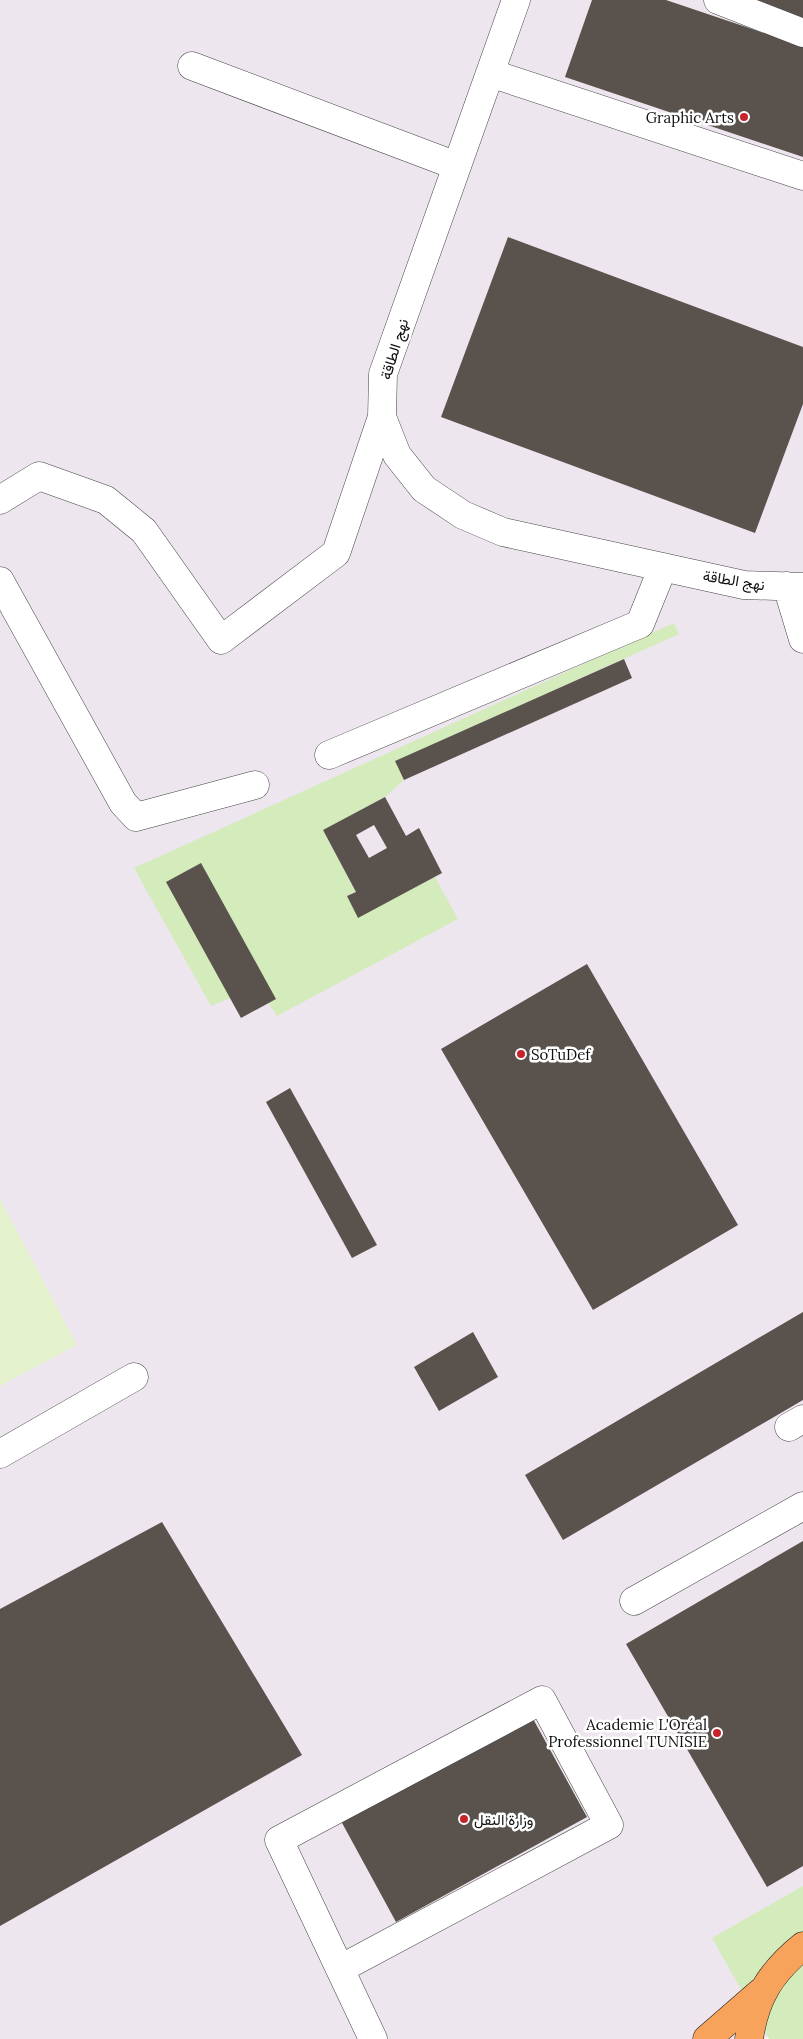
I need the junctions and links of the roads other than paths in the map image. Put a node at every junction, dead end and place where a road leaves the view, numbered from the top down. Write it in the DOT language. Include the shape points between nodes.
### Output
graph roads {
  1 [pos="516,0"];
  2 [pos="718,0"];
  3 [pos="803,33"];
  4 [pos="192,66"];
  5 [pos="490,73"];
  6 [pos="457,166"];
  7 [pos="803,176"];
  8 [pos="382,417"];
  9 [pos="0,500"];
  10 [pos="663,567"];
  11 [pos="0,581"];
  12 [pos="795,587"];
  13 [pos="803,639"];
  14 [pos="329,755"];
  15 [pos="255,785"];
  16 [pos="134,1377"];
  17 [pos="0,1454"];
  18 [pos="803,1506"];
  19 [pos="634,1601"];
  20 [pos="803,1946"];
  21 [pos="340,1969"];
  22 [pos="762,1991"];
  23 [pos="373,2039"];
  24 [pos="707,2039"];
  25 [pos="749,2039"];
  1 -- 5 [label="street, نهج الطاقة"];
  2 -- 3 [label="street"];
  4 -- 6 [label="street"];
  5 -- 6 [label="street, نهج الطاقة"];
  5 -- 7 [label="street"];
  6 -- 8 [label="street, نهج الطاقة" via="383,374"];
  8 -- 9 [label="street" via="336,553 220,640 144,531 106,500 39,476"];
  8 -- 10 [label="street, نهج الطاقة" via="397,455 424,490 463,515 503,532"];
  10 -- 12 [label="street, نهج الطاقة" via="744,584"];
  10 -- 14 [label="street" via="640,624"];
  11 -- 15 [label="street" via="123,803 136,817"];
  12 -- 13 [label="street"];
  16 -- 17 [label="street"];
  18 -- 19 [label="street"];
  20 -- 22 [label="highway" via="784,1961"];
  21 -- 21 [label="street" via="279,1840 542,1700 609,1825"];
  21 -- 23 [label="street"];
  22 -- 24 [label="highway"];
  22 -- 25 [label="highway"];
}
